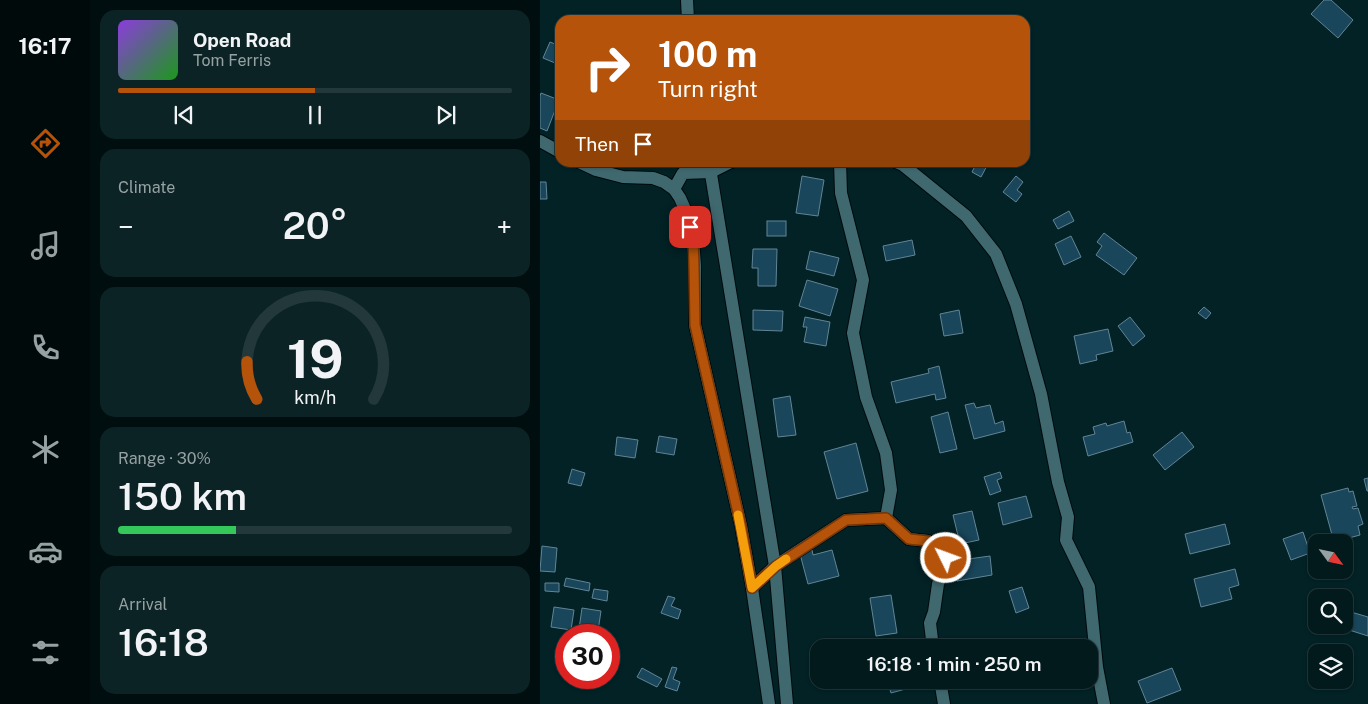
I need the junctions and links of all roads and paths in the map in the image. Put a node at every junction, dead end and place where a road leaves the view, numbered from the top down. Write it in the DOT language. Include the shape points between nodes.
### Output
graph roads {
  1 [pos="687,0"];
  2 [pos="688,15"];
  3 [pos="540,141"];
  4 [pos="555,149"];
  5 [pos="590,167"];
  6 [pos="710,167"];
  7 [pos="840,167"];
  8 [pos="905,167"];
  9 [pos="674,189"];
  10 [pos="886,518"];
  11 [pos="776,566"];
  12 [pos="752,588"];
  13 [pos="932,639"];
  14 [pos="942,689"];
  15 [pos="769,704"];
  16 [pos="787,704"];
  17 [pos="944,704"];
  18 [pos="1104,704"];
  1 -- 2 [label="street"];
  3 -- 4 [label="street"];
  5 -- 9 [label="street" via="623,177 653,178"];
  6 -- 9 [label="street" via="683,174"];
  6 -- 11 [label="street"];
  7 -- 10 [label="street" via="841,193 863,280 854,333 866,397 886,453 890,481"];
  8 -- 18 [label="street" via="966,216 996,254 1016,304 1041,394 1068,517 1066,540 1089,587"];
  9 -- 12 [label="street" via="688,216 693,238 695,325"];
  10 -- 11 [label="street" via="846,520"];
  10 -- 13 [label="street" via="909,539 928,541 946,558 930,623"];
  11 -- 12 [label="street"];
  11 -- 16 [label="street"];
  12 -- 15 [label="street"];
  14 -- 17 [label="street"];
}
